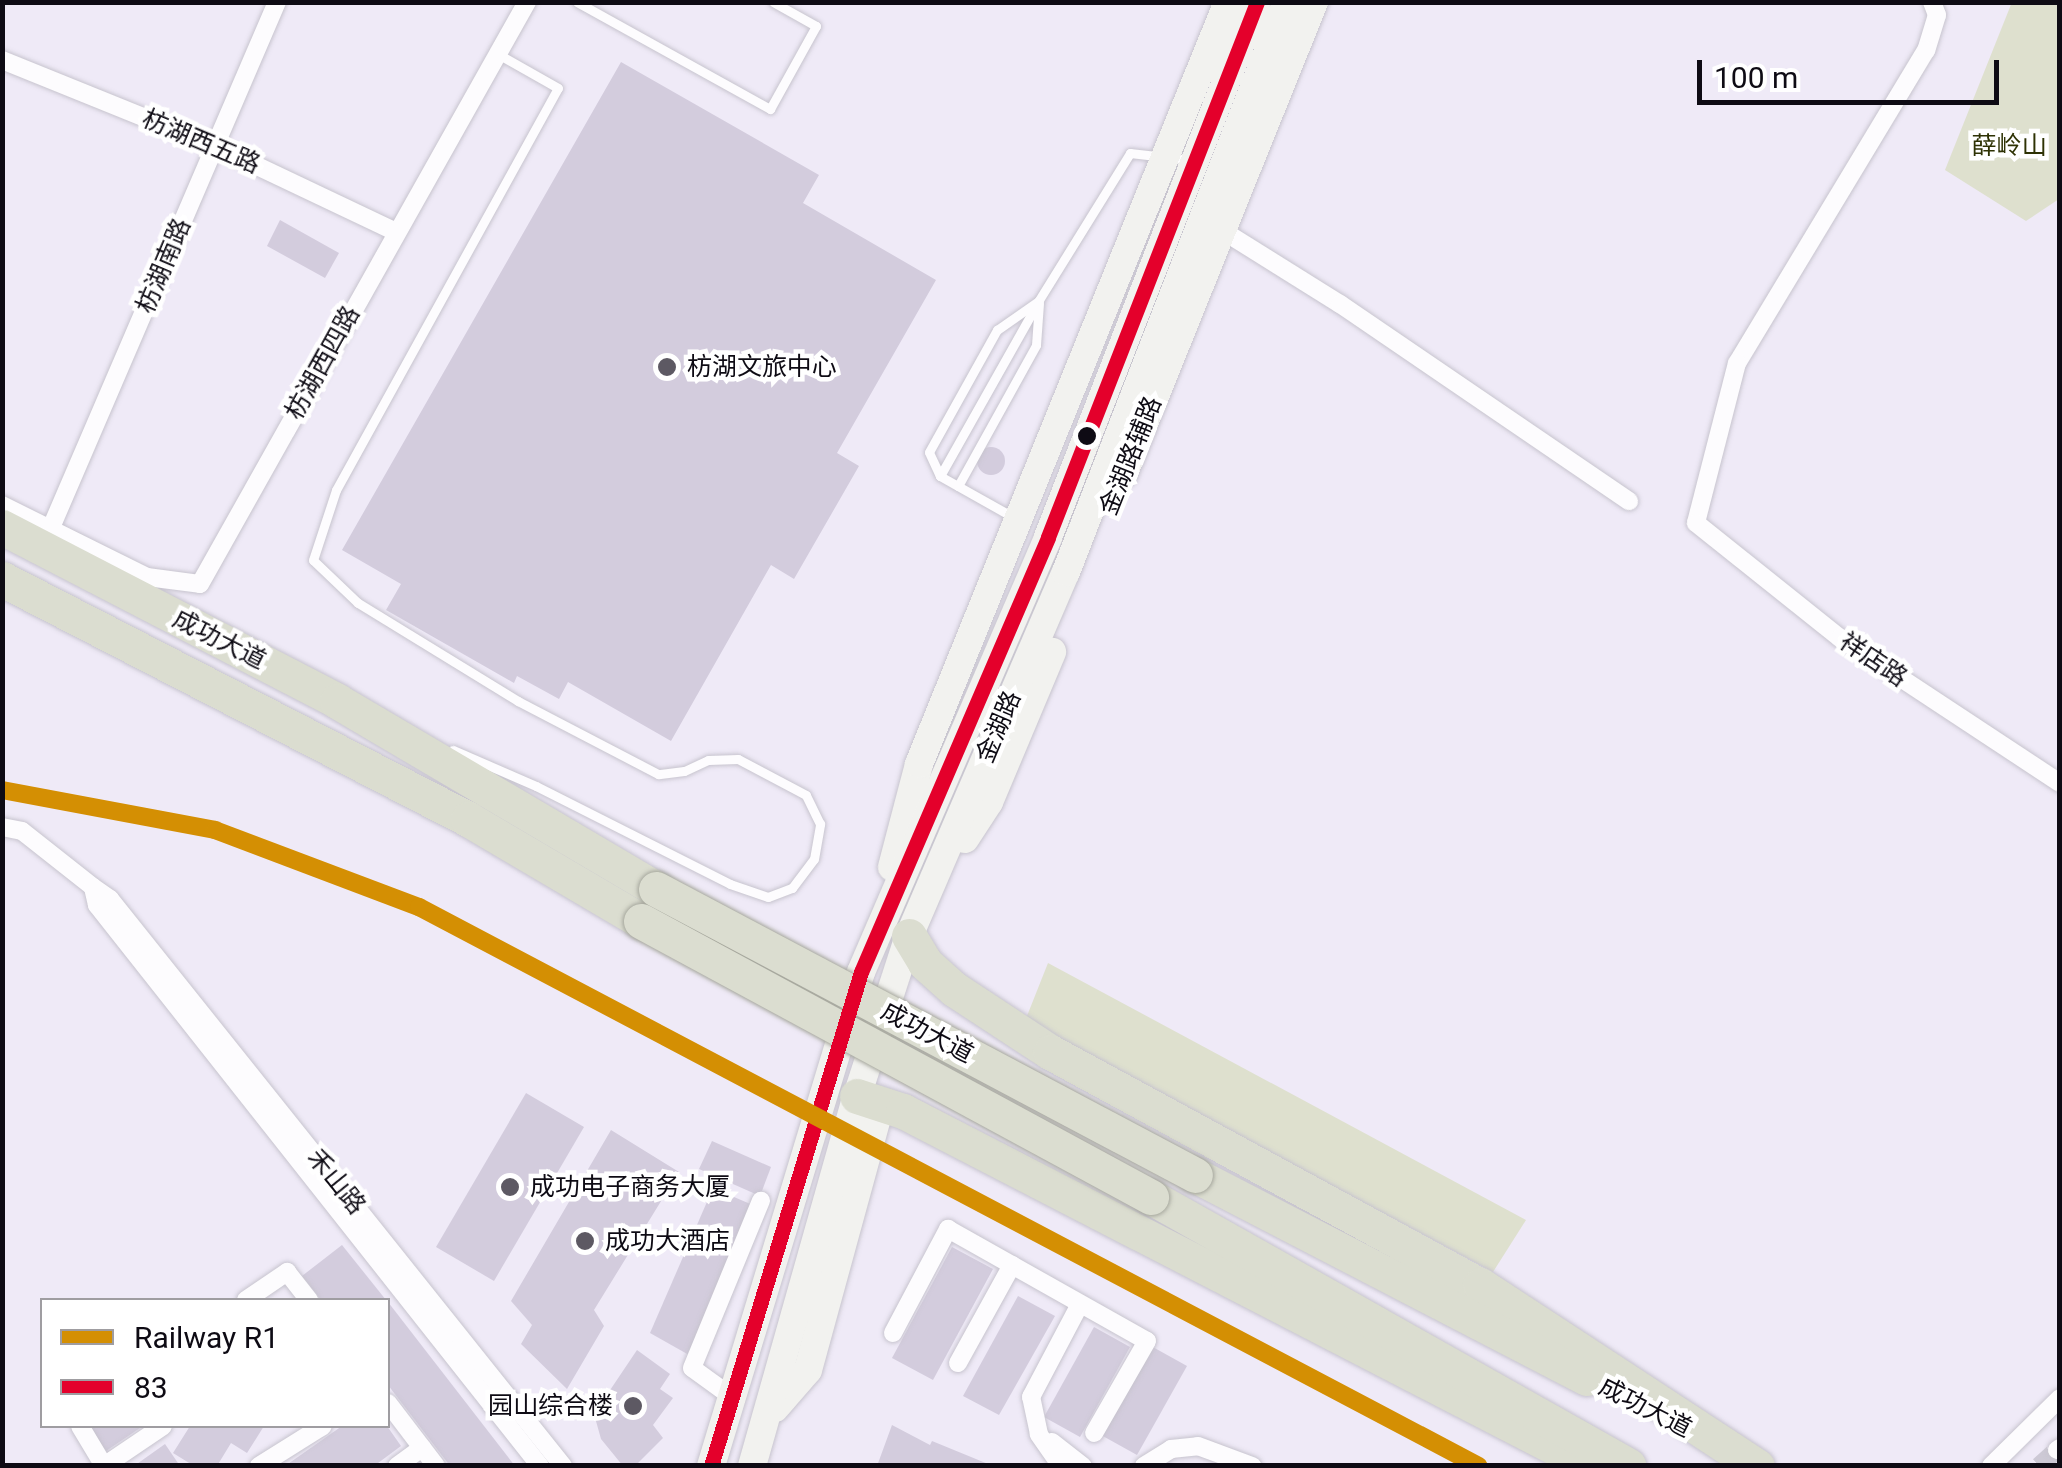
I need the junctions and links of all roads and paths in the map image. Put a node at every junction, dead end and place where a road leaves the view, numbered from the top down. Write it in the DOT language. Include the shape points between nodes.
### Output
graph roads {
  1 [pos="277,2"];
  2 [pos="527,2"];
  3 [pos="577,2"];
  4 [pos="773,2"];
  5 [pos="1228,2"];
  6 [pos="1257,2"];
  7 [pos="1287,2"];
  8 [pos="1314,2"];
  9 [pos="1932,2"];
  10 [pos="498,54"];
  11 [pos="2,60"];
  12 [pos="215,146"];
  13 [pos="1166,158"];
  14 [pos="1195,160"];
  15 [pos="396,232"];
  16 [pos="1223,232"];
  17 [pos="1039,300"];
  18 [pos="940,476"];
  19 [pos="958,486"];
  20 [pos="1629,502"];
  21 [pos="2,505"];
  22 [pos="1018,520"];
  23 [pos="2,527"];
  24 [pos="50,530"];
  25 [pos="1048,537"];
  26 [pos="2,578"];
  27 [pos="337,701"];
  28 [pos="428,740"];
  29 [pos="446,748"];
  30 [pos="2060,784"];
  31 [pos="2,827"];
  32 [pos="100,897"];
  33 [pos="925,899"];
  34 [pos="896,926"];
  35 [pos="869,1100"];
  36 [pos="761,1202"];
  37 [pos="1012,1265"];
  38 [pos="249,1298"];
  39 [pos="307,1298"];
  40 [pos="1080,1304"];
  41 [pos="893,1333"];
  42 [pos="958,1363"];
  43 [pos="732,1398"];
  44 [pos="2060,1398"];
  45 [pos="390,1406"];
  46 [pos="81,1428"];
  47 [pos="160,1428"];
  48 [pos="319,1428"];
  49 [pos="1094,1433"];
  50 [pos="1039,1434"];
  51 [pos="422,1448"];
  52 [pos="261,1465"];
  53 [pos="711,1465"];
  54 [pos="397,1466"];
  55 [pos="436,1466"];
  56 [pos="540,1466"];
  57 [pos="563,1466"];
  58 [pos="752,1466"];
  59 [pos="1061,1466"];
  60 [pos="1083,1466"];
  61 [pos="1144,1466"];
  62 [pos="1252,1466"];
  63 [pos="1591,1466"];
  64 [pos="1629,1466"];
  65 [pos="1756,1466"];
  66 [pos="1991,1466"];
  1 -- 12 [label="street, 枋湖南路"];
  2 -- 10 [label="street, 枋湖西四路"];
  3 -- 4 [label="lane" via="770,109 816,26"];
  5 -- 13 [label="main road"];
  6 -- 14 [label="main road, 金湖路"];
  7 -- 33 [label="main road, 金湖路" via="1066,572"];
  8 -- 16 [label="main road, 金湖路辅路"];
  9 -- 30 [label="street, 祥店路" via="1937,16 1926,50 1736,363 1696,523 1840,638"];
  10 -- 15 [label="street, 枋湖西四路"];
  10 -- 29 [label="lane" via="558,88 336,490 313,560 374,613 518,701 658,774 684,772 708,760 738,760 806,795 820,824 814,859 792,888 768,897"];
  11 -- 12 [label="street, 枋湖西五路"];
  12 -- 15 [label="street, 枋湖西五路"];
  12 -- 24 [label="street, 枋湖南路"];
  13 -- 14 [label="lane"];
  13 -- 17 [label="lane" via="1130,152"];
  13 -- 22 [label="main road"];
  14 -- 25 [label="main road, 金湖路"];
  15 -- 24 [label="street, 枋湖西四路" via="200,584 146,577"];
  16 -- 20 [label="street"];
  16 -- 33 [label="main road, 金湖路辅路" via="989,802"];
  17 -- 18 [label="lane"];
  17 -- 18 [label="lane" via="997,330 929,452"];
  17 -- 19 [label="lane" via="1036,344"];
  18 -- 19 [label="lane"];
  19 -- 22 [label="lane"];
  21 -- 24 [label="street"];
  22 -- 25 [label="main road"];
  22 -- 34 [label="main road" via="901,818"];
  23 -- 27 [label="highway, 成功大道"];
  25 -- 34 [label="main road, 金湖路"];
  26 -- 64 [label="highway, 成功大道, bridge" via="468,819 641,922 1151,1197"];
  27 -- 28 [label="lane"];
  27 -- 65 [label="highway, 成功大道, bridge" via="656,889"];
  31 -- 32 [label="street" via="22,831"];
  32 -- 56 [label="street, 禾山路"];
  32 -- 57 [label="street, 禾山路"];
  33 -- 34 [label="main road, 金湖路"];
  34 -- 35 [label="main road, 金湖路"];
  34 -- 43 [label="main road, 金湖路" via="818,1108"];
  34 -- 65 [label="highway" via="954,990 1050,1052 1480,1285"];
  35 -- 58 [label="main road, 金湖路"];
  35 -- 63 [label="highway" via="903,1111"];
  36 -- 43 [label="street" via="692,1368"];
  37 -- 40 [label="street"];
  37 -- 41 [label="street" via="948,1228"];
  37 -- 42 [label="street"];
  38 -- 39 [label="street" via="287,1272"];
  40 -- 49 [label="street" via="1147,1341"];
  40 -- 50 [label="street" via="1031,1397"];
  43 -- 53 [label="main road, 金湖路"];
  44 -- 66 [label="street"];
  45 -- 51 [label="street"];
  46 -- 47 [label="street" via="104,1466"];
  48 -- 52 [label="street"];
  50 -- 59 [label="street"];
  50 -- 60 [label="street"];
  51 -- 54 [label="street"];
  51 -- 55 [label="street"];
  61 -- 62 [label="street" via="1171,1449 1198,1446"];
}
